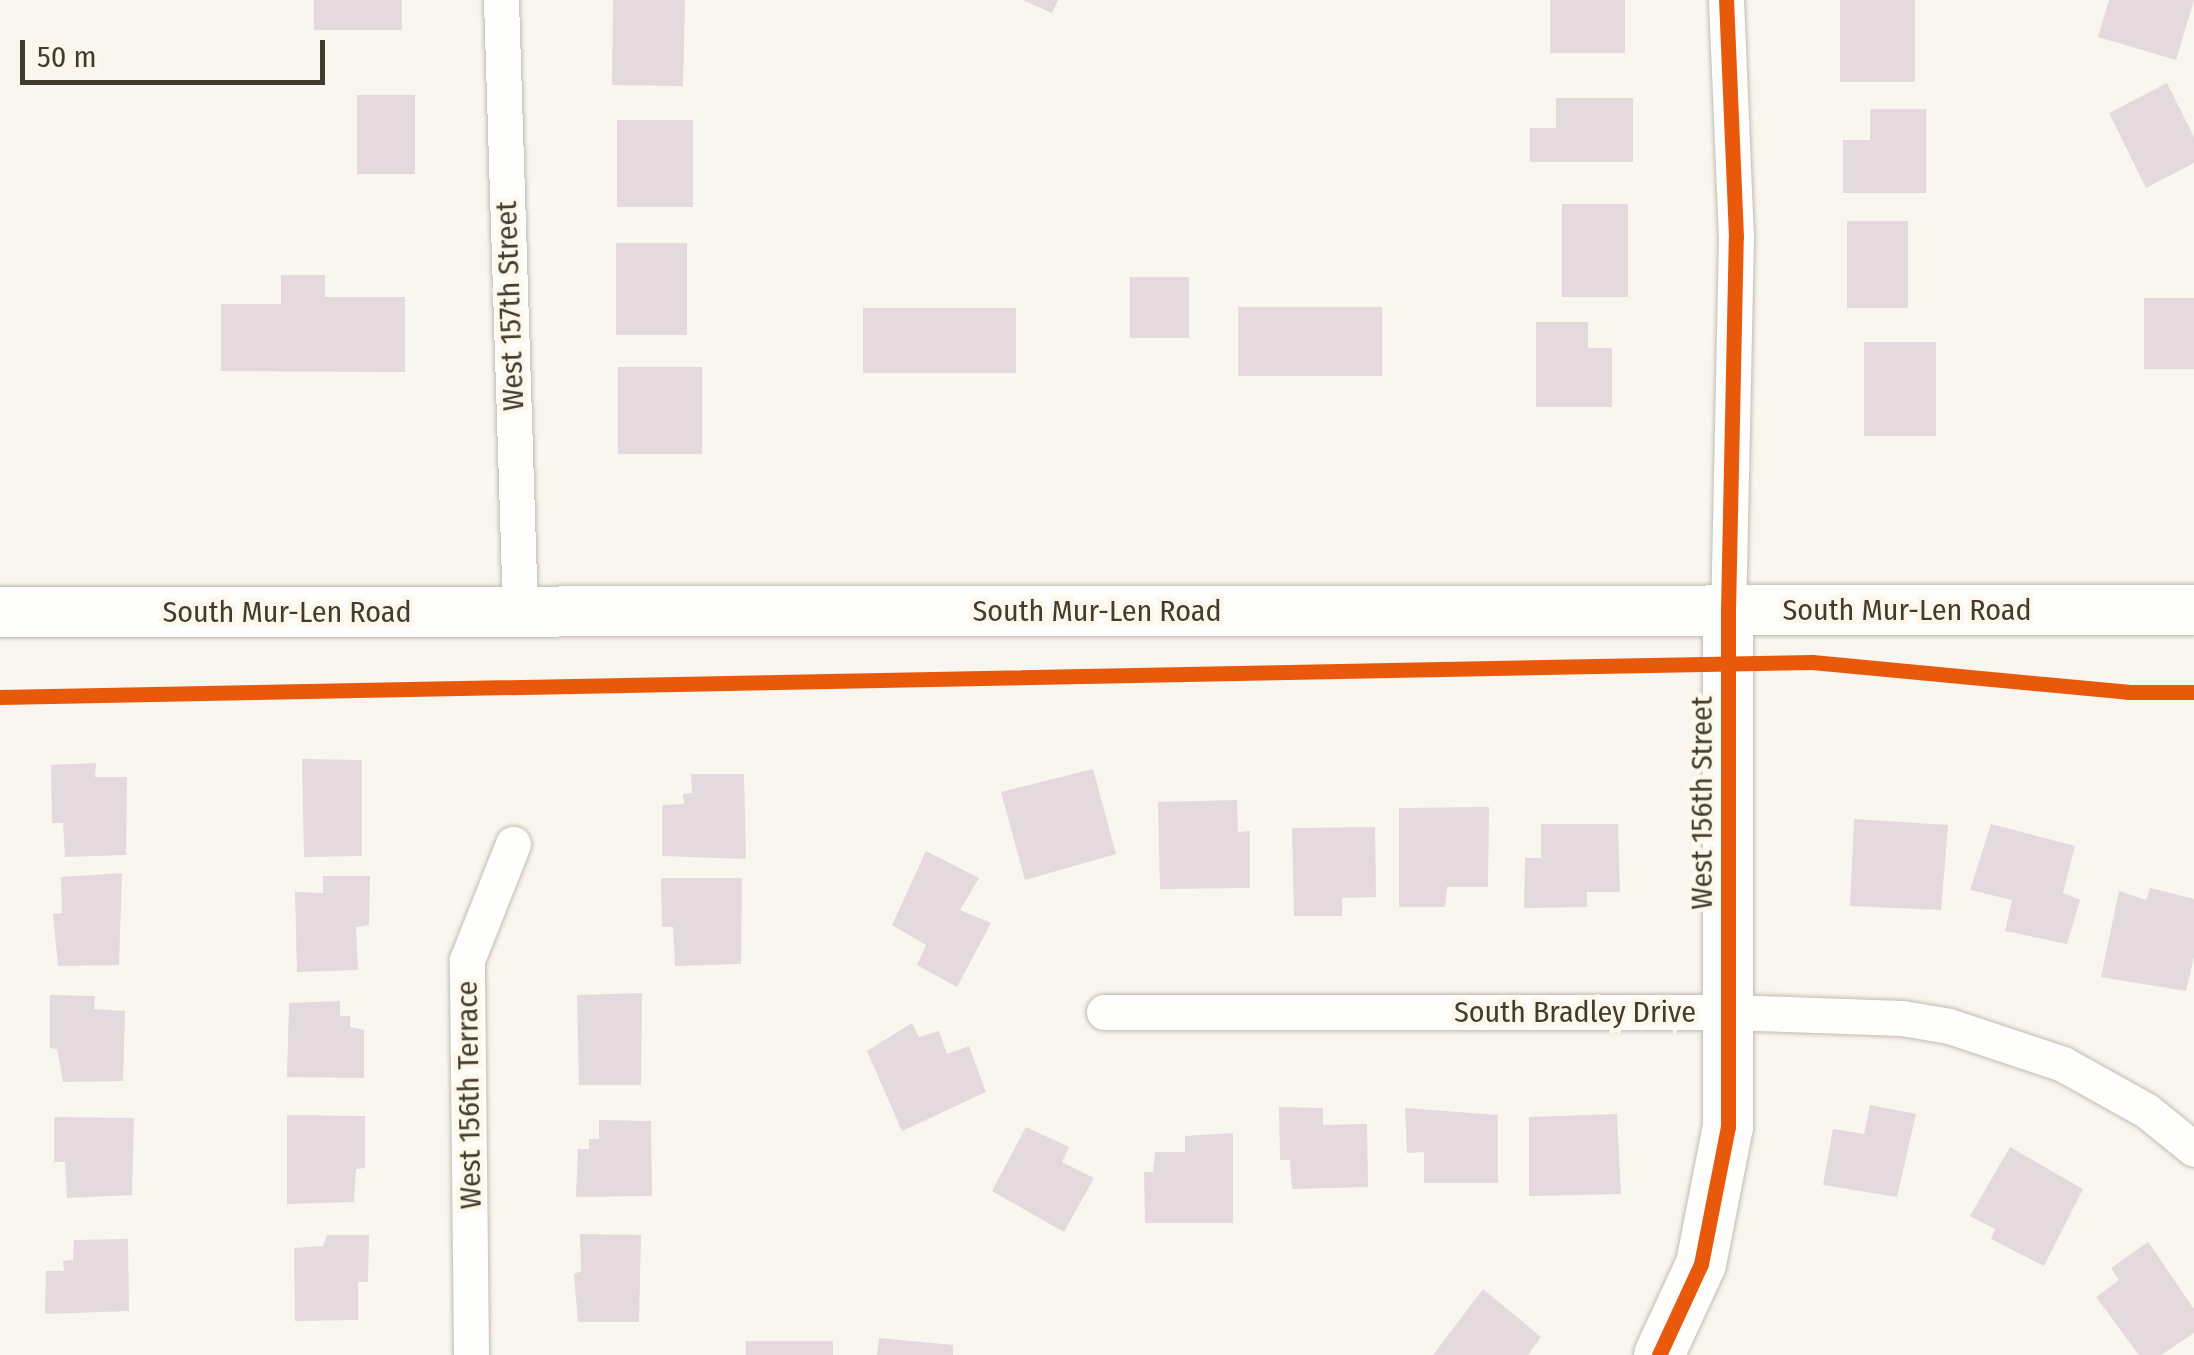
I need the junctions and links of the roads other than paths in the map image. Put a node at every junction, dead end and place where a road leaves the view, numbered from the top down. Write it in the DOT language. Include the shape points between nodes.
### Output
graph roads {
  1 [pos="501,0"];
  2 [pos="1726,0"];
  3 [pos="1728,610"];
  4 [pos="2194,610"];
  5 [pos="0,612"];
  6 [pos="520,612"];
  7 [pos="514,844"];
  8 [pos="1104,1012"];
  9 [pos="1730,1012"];
  10 [pos="2194,1149"];
  11 [pos="471,1355"];
  12 [pos="1659,1355"];
  1 -- 6 [label="street, West 157th Street"];
  2 -- 3 [label="street, West 156th Street" via="1736,237"];
  3 -- 4 [label="main road, South Mur-Len Road"];
  3 -- 6 [label="main road, South Mur-Len Road"];
  3 -- 9 [label="main road, West 156th Street"];
  5 -- 6 [label="main road, South Mur-Len Road"];
  7 -- 11 [label="street, West 156th Terrace" via="467,960"];
  8 -- 9 [label="street, South Bradley Drive"];
  9 -- 10 [label="street, South Bradley Drive" via="1949,1026 2062,1064 2147,1110"];
  9 -- 12 [label="main road, West 156th Street" via="1728,1128 1717,1196 1701,1264"];
}
